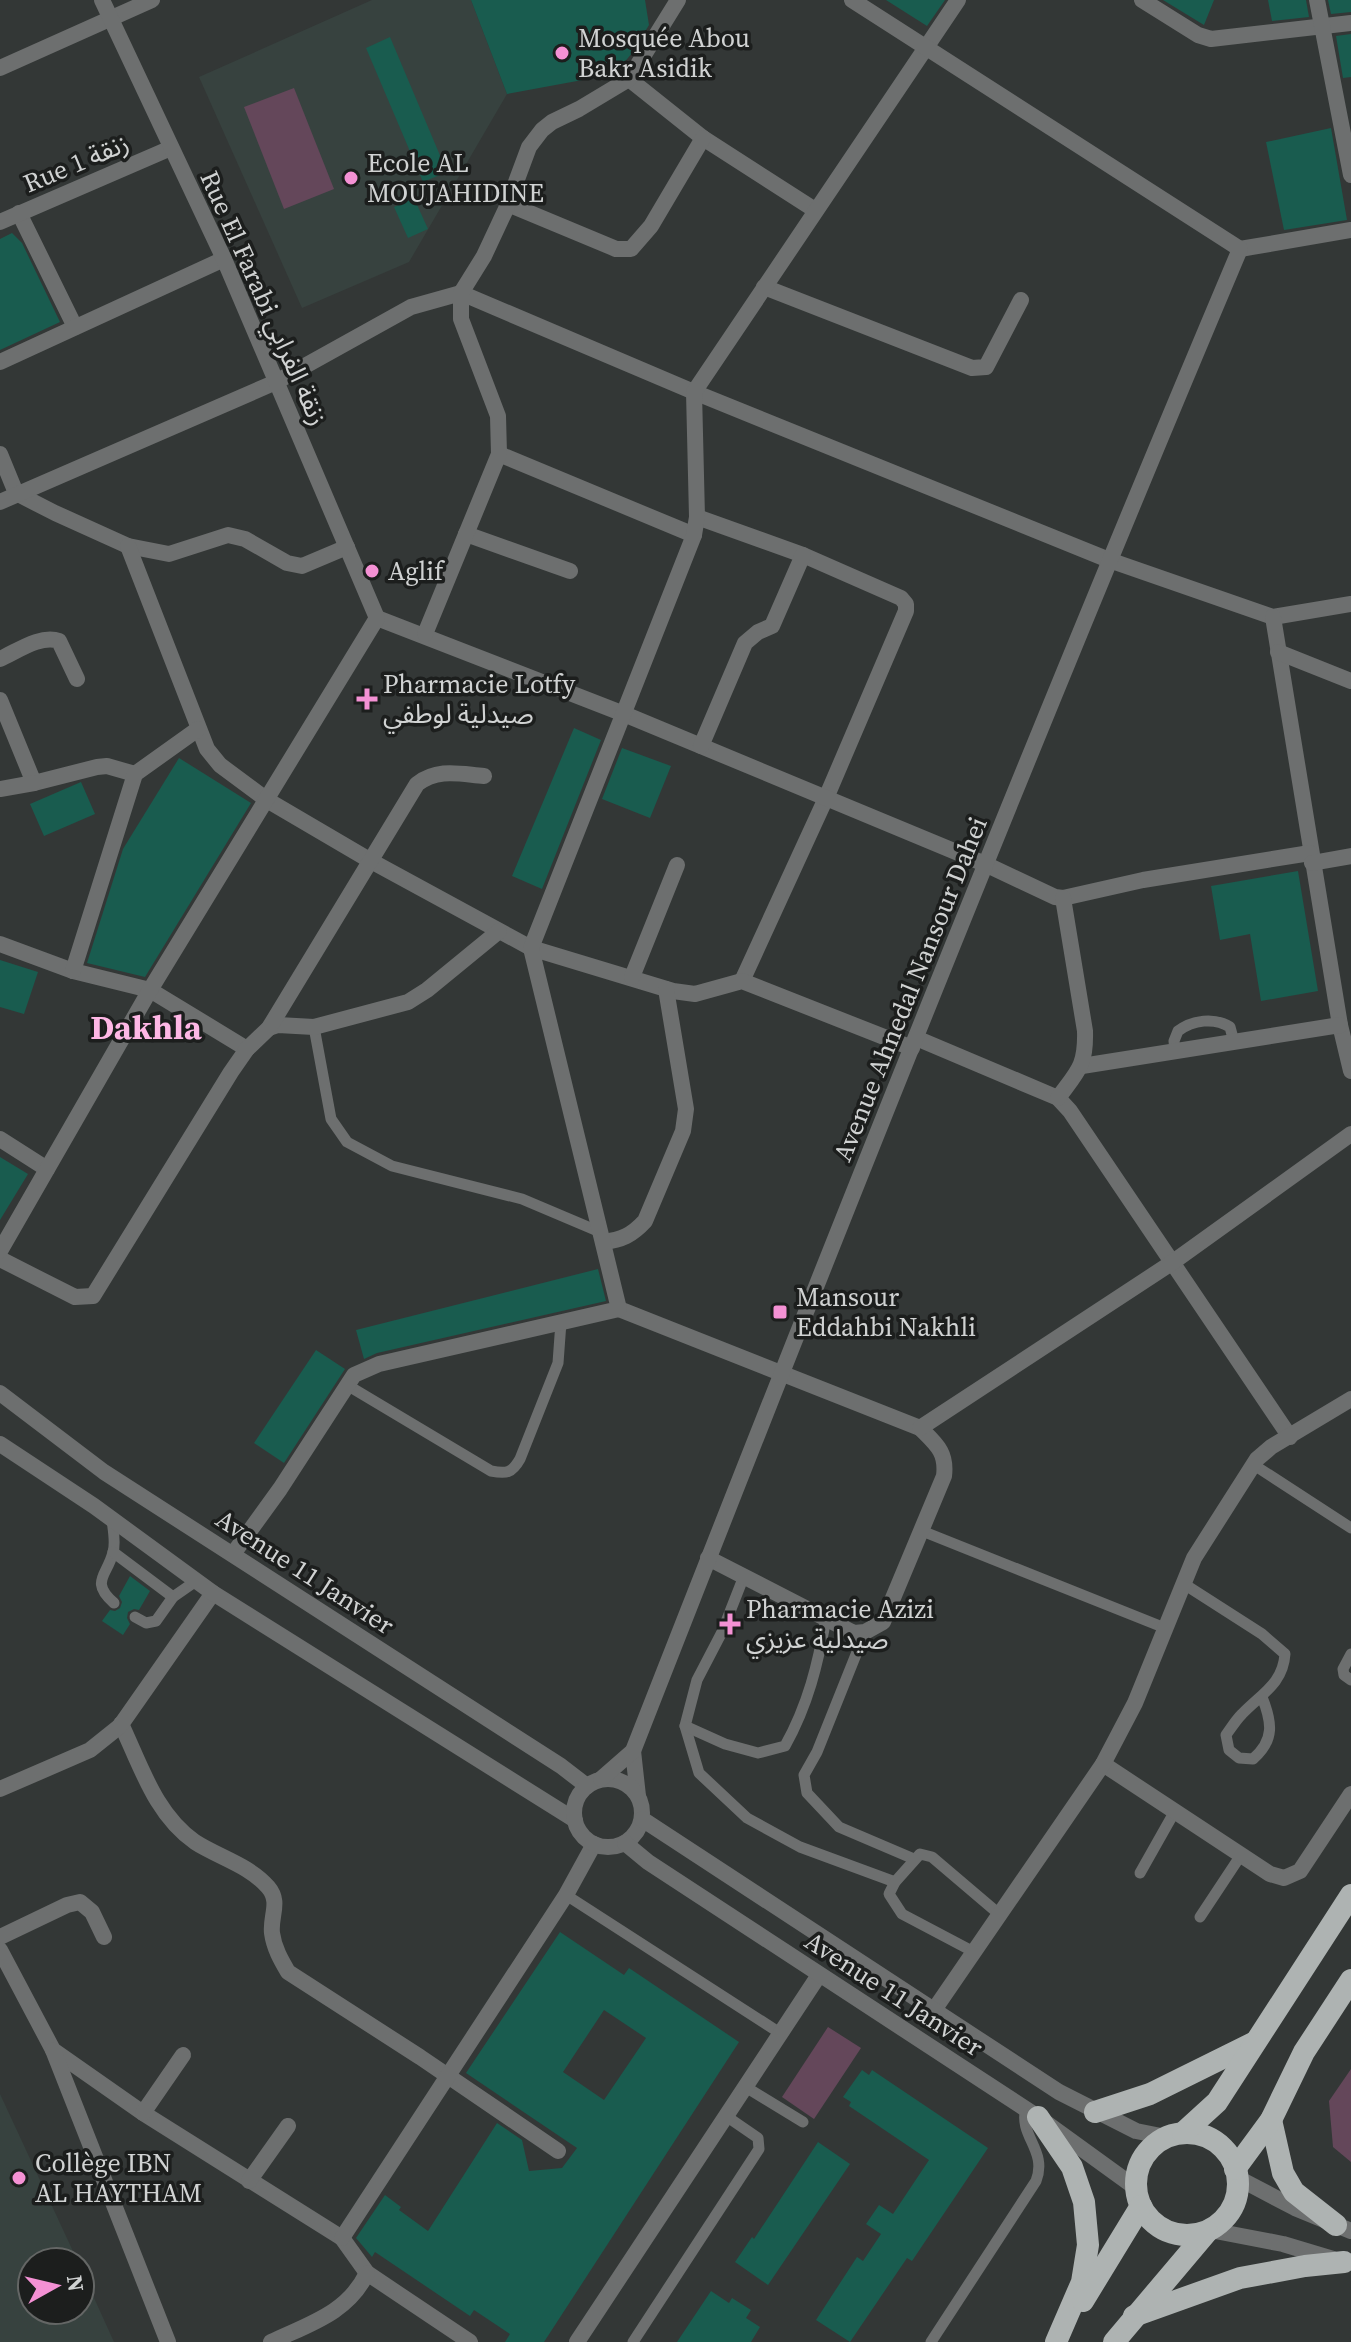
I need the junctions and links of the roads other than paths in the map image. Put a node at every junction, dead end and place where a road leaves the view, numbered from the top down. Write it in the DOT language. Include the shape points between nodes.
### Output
graph roads {
  1 [pos="102,0"];
  2 [pos="152,0"];
  3 [pos="678,0"];
  4 [pos="852,0"];
  5 [pos="958,0"];
  6 [pos="1142,0"];
  7 [pos="1317,0"];
  8 [pos="111,18"];
  9 [pos="1351,23"];
  10 [pos="1322,27"];
  11 [pos="927,48"];
  12 [pos="0,68"];
  13 [pos="629,79"];
  14 [pos="703,138"];
  15 [pos="171,148"];
  16 [pos="1351,175"];
  17 [pos="508,204"];
  18 [pos="815,210"];
  19 [pos="19,213"];
  20 [pos="0,222"];
  21 [pos="1351,230"];
  22 [pos="1240,249"];
  23 [pos="224,259"];
  24 [pos="764,287"];
  25 [pos="461,293"];
  26 [pos="1021,300"];
  27 [pos="75,327"];
  28 [pos="0,362"];
  29 [pos="276,382"];
  30 [pos="694,392"];
  31 [pos="0,454"];
  32 [pos="499,454"];
  33 [pos="16,493"];
  34 [pos="0,502"];
  35 [pos="697,517"];
  36 [pos="466,534"];
  37 [pos="694,535"];
  38 [pos="128,546"];
  39 [pos="347,547"];
  40 [pos="803,555"];
  41 [pos="1109,560"];
  42 [pos="570,571"];
  43 [pos="1351,604"];
  44 [pos="1273,617"];
  45 [pos="377,618"];
  46 [pos="425,634"];
  47 [pos="1278,652"];
  48 [pos="0,659"];
  49 [pos="77,679"];
  50 [pos="1351,681"];
  51 [pos="0,700"];
  52 [pos="624,714"];
  53 [pos="198,729"];
  54 [pos="701,746"];
  55 [pos="135,774"];
  56 [pos="484,776"];
  57 [pos="34,783"];
  58 [pos="0,789"];
  59 [pos="826,798"];
  60 [pos="267,800"];
  61 [pos="1351,856"];
  62 [pos="1311,858"];
  63 [pos="371,861"];
  64 [pos="985,864"];
  65 [pos="677,865"];
  66 [pos="1063,898"];
  67 [pos="499,931"];
  68 [pos="0,944"];
  69 [pos="531,948"];
  70 [pos="73,971"];
  71 [pos="632,977"];
  72 [pos="742,981"];
  73 [pos="666,989"];
  74 [pos="150,990"];
  75 [pos="1340,1025"];
  76 [pos="314,1027"];
  77 [pos="269,1028"];
  78 [pos="1234,1042"];
  79 [pos="914,1043"];
  80 [pos="247,1049"];
  81 [pos="1175,1051"];
  82 [pos="1082,1066"];
  83 [pos="1351,1071"];
  84 [pos="1058,1098"];
  85 [pos="1351,1134"];
  86 [pos="0,1139"];
  87 [pos="47,1169"];
  88 [pos="601,1237"];
  89 [pos="0,1251"];
  90 [pos="0,1259"];
  91 [pos="1173,1262"];
  92 [pos="619,1309"];
  93 [pos="561,1322"];
  94 [pos="781,1375"];
  95 [pos="347,1385"];
  96 [pos="0,1393"];
  97 [pos="1351,1399"];
  98 [pos="920,1428"];
  99 [pos="1290,1437"];
  100 [pos="0,1444"];
  101 [pos="1254,1465"];
  102 [pos="112,1520"];
  103 [pos="1351,1528"];
  104 [pos="922,1531"];
  105 [pos="113,1552"];
  106 [pos="233,1554"];
  107 [pos="708,1558"];
  108 [pos="744,1576"];
  109 [pos="196,1581"];
  110 [pos="1184,1584"];
  111 [pos="213,1593"];
  112 [pos="173,1597"];
  113 [pos="114,1603"];
  114 [pos="135,1617"];
  115 [pos="826,1618"];
  116 [pos="1165,1628"];
  117 [pos="865,1632"];
  118 [pos="1351,1654"];
  119 [pos="1351,1680"];
  120 [pos="1262,1697"];
  121 [pos="121,1724"];
  122 [pos="685,1726"];
  123 [pos="633,1751"];
  124 [pos="1103,1764"];
  125 [pos="594,1783"];
  126 [pos="0,1789"];
  127 [pos="1351,1794"];
  128 [pos="638,1796"];
  129 [pos="1175,1811"];
  130 [pos="642,1819"];
  131 [pos="575,1820"];
  132 [pos="625,1843"];
  133 [pos="594,1844"];
  134 [pos="1241,1855"];
  135 [pos="914,1859"];
  136 [pos="1140,1873"];
  137 [pos="895,1882"];
  138 [pos="566,1895"];
  139 [pos="1351,1895"];
  140 [pos="999,1914"];
  141 [pos="1200,1917"];
  142 [pos="0,1937"];
  143 [pos="104,1937"];
  144 [pos="0,1950"];
  145 [pos="974,1952"];
  146 [pos="819,1975"];
  147 [pos="1351,1980"];
  148 [pos="934,2010"];
  149 [pos="780,2033"];
  150 [pos="1254,2042"];
  151 [pos="53,2050"];
  152 [pos="183,2055"];
  153 [pos="448,2076"];
  154 [pos="744,2086"];
  155 [pos="1032,2112"];
  156 [pos="1095,2112"];
  157 [pos="143,2113"];
  158 [pos="726,2116"];
  159 [pos="1271,2120"];
  160 [pos="803,2122"];
  161 [pos="288,2126"];
  162 [pos="1175,2135"];
  163 [pos="558,2151"];
  164 [pos="1236,2173"];
  165 [pos="249,2181"];
  166 [pos="1138,2197"];
  167 [pos="1343,2228"];
  168 [pos="1209,2231"];
  169 [pos="342,2238"];
  170 [pos="1347,2264"];
  171 [pos="367,2273"];
  172 [pos="1134,2316"];
  173 [pos="583,2340"];
  174 [pos="168,2342"];
  175 [pos="271,2342"];
  176 [pos="470,2342"];
  177 [pos="633,2342"];
  178 [pos="931,2342"];
  179 [pos="1057,2342"];
  180 [pos="1114,2342"];
  1 -- 8 [label="street, Rue El Farabi زنقة الفرابي"];
  2 -- 8 [label="street"];
  3 -- 13 [label="street"];
  4 -- 11 [label="street"];
  5 -- 11 [label="street"];
  6 -- 10 [label="street" via="1211,39"];
  7 -- 10 [label="street"];
  8 -- 12 [label="street"];
  8 -- 15 [label="street, Rue El Farabi زنقة الفرابي"];
  9 -- 10 [label="street"];
  10 -- 16 [label="street"];
  11 -- 18 [label="street"];
  11 -- 22 [label="street"];
  13 -- 14 [label="street"];
  13 -- 17 [label="street" via="542,130 529,147"];
  14 -- 17 [label="street" via="651,226 631,249 616,249"];
  14 -- 18 [label="street"];
  15 -- 19 [label="street, Rue 1 زنقة"];
  15 -- 23 [label="street, Rue El Farabi زنقة الفرابي"];
  17 -- 25 [label="street"];
  18 -- 24 [label="street"];
  19 -- 20 [label="street, Rue 1 زنقة"];
  19 -- 27 [label="street"];
  21 -- 22 [label="street"];
  22 -- 41 [label="street, Avenue Ahnedal Nansour Dahei"];
  23 -- 27 [label="street"];
  23 -- 29 [label="street, Rue El Farabi زنقة الفرابي"];
  24 -- 26 [label="street" via="980,369 986,367"];
  24 -- 30 [label="street"];
  25 -- 29 [label="street" via="411,307"];
  25 -- 30 [label="street"];
  25 -- 32 [label="street" via="461,319 498,416"];
  27 -- 28 [label="street"];
  29 -- 33 [label="street"];
  29 -- 39 [label="street, Rue El Farabi زنقة الفرابي"];
  30 -- 35 [label="street"];
  30 -- 41 [label="street"];
  31 -- 33 [label="street"];
  32 -- 36 [label="street"];
  32 -- 37 [label="street"];
  33 -- 34 [label="street"];
  33 -- 38 [label="street"];
  35 -- 37 [label="street"];
  35 -- 40 [label="street"];
  36 -- 42 [label="street"];
  36 -- 46 [label="street"];
  37 -- 52 [label="street"];
  38 -- 39 [label="street" via="169,554 228,535 302,566"];
  38 -- 53 [label="street"];
  39 -- 45 [label="street, Rue El Farabi زنقة الفرابي"];
  40 -- 54 [label="street" via="772,626 745,643"];
  40 -- 59 [label="street" via="906,604"];
  41 -- 44 [label="street"];
  41 -- 64 [label="street, Avenue Ahnedal Nansour Dahei"];
  43 -- 44 [label="street"];
  44 -- 47 [label="street"];
  45 -- 46 [label="street"];
  45 -- 60 [label="street"];
  46 -- 52 [label="street"];
  47 -- 50 [label="street"];
  47 -- 62 [label="street"];
  48 -- 49 [label="street" via="52,638 59,641"];
  51 -- 57 [label="street"];
  52 -- 54 [label="street"];
  52 -- 69 [label="street"];
  53 -- 55 [label="street"];
  53 -- 60 [label="street" via="220,765"];
  54 -- 59 [label="street"];
  55 -- 57 [label="street" via="107,766"];
  55 -- 70 [label="street"];
  56 -- 63 [label="street" via="430,774 417,784"];
  57 -- 58 [label="street"];
  59 -- 64 [label="street"];
  59 -- 72 [label="street"];
  60 -- 63 [label="street"];
  60 -- 74 [label="street"];
  61 -- 62 [label="street"];
  62 -- 66 [label="street" via="1143,880"];
  62 -- 75 [label="street"];
  63 -- 67 [label="street"];
  63 -- 77 [label="street"];
  64 -- 66 [label="street"];
  64 -- 79 [label="street, Avenue Ahnedal Nansour Dahei"];
  65 -- 71 [label="street"];
  66 -- 82 [label="street" via="1085,1031"];
  67 -- 69 [label="street"];
  67 -- 76 [label="street" via="408,1002"];
  68 -- 70 [label="street"];
  69 -- 71 [label="street"];
  69 -- 88 [label="street"];
  70 -- 74 [label="street"];
  71 -- 73 [label="street"];
  72 -- 73 [label="street" via="695,994"];
  72 -- 79 [label="street"];
  73 -- 88 [label="street" via="686,1109 683,1131 645,1221 621,1239"];
  74 -- 80 [label="street"];
  74 -- 87 [label="street"];
  75 -- 78 [label="street"];
  75 -- 83 [label="street"];
  76 -- 77 [label="street"];
  76 -- 88 [label="lane" via="331,1119 347,1142 392,1166 522,1199"];
  77 -- 80 [label="street"];
  78 -- 81 [label="street"];
  78 -- 81 [label="lane" via="1230,1027 1202,1021 1178,1031"];
  79 -- 84 [label="street"];
  79 -- 94 [label="street, Avenue Ahnedal Nansour Dahei"];
  80 -- 90 [label="street" via="93,1296 75,1297"];
  81 -- 82 [label="street"];
  82 -- 84 [label="street"];
  84 -- 91 [label="street"];
  85 -- 91 [label="street"];
  86 -- 87 [label="street"];
  87 -- 89 [label="street"];
  88 -- 92 [label="street"];
  91 -- 98 [label="street"];
  91 -- 99 [label="street"];
  92 -- 93 [label="street"];
  92 -- 94 [label="street"];
  93 -- 95 [label="street" via="379,1364 354,1375"];
  93 -- 95 [label="lane" via="558,1363 520,1459 507,1473 491,1471"];
  94 -- 98 [label="street"];
  94 -- 107 [label="street, Avenue Ahnedal Nansour Dahei"];
  95 -- 106 [label="street"];
  96 -- 106 [label="street, Avenue 11 Janvier" via="104,1472"];
  97 -- 99 [label="street"];
  98 -- 104 [label="street" via="939,1446 946,1462"];
  99 -- 101 [label="street"];
  100 -- 102 [label="street"];
  101 -- 103 [label="lane"];
  101 -- 110 [label="street" via="1204,1541"];
  102 -- 105 [label="lane"];
  102 -- 109 [label="street"];
  104 -- 116 [label="lane"];
  104 -- 117 [label="street" via="883,1622"];
  105 -- 112 [label="lane"];
  105 -- 113 [label="lane" via="101,1581"];
  106 -- 125 [label="street, Avenue 11 Janvier"];
  107 -- 108 [label="street"];
  107 -- 123 [label="street, Avenue Ahnedal Nansour Dahei"];
  108 -- 115 [label="street"];
  108 -- 122 [label="lane" via="697,1680"];
  109 -- 111 [label="street"];
  109 -- 112 [label="lane"];
  110 -- 116 [label="street"];
  110 -- 120 [label="lane" via="1285,1654 1284,1670"];
  111 -- 121 [label="street"];
  111 -- 131 [label="street"];
  112 -- 114 [label="lane" via="156,1621"];
  115 -- 117 [label="street" via="854,1633"];
  115 -- 122 [label="lane" via="801,1718 785,1746 758,1753"];
  116 -- 124 [label="street"];
  117 -- 135 [label="lane" via="804,1775 807,1793 839,1827"];
  118 -- 119 [label="lane" via="1343,1669"];
  120 -- 120 [label="lane" via="1226,1735 1229,1750 1239,1758 1253,1759 1264,1749 1270,1726"];
  121 -- 126 [label="street" via="90,1750"];
  121 -- 153 [label="street" via="165,1815 198,1844 269,1888 276,1906 272,1934 288,1972"];
  122 -- 137 [label="lane" via="699,1773 747,1818 800,1847"];
  123 -- 125 [label="street, Avenue Ahnedal Nansour Dahei"];
  123 -- 128 [label="street, Avenue Ahnedal Nansour Dahei"];
  124 -- 129 [label="street"];
  124 -- 140 [label="street"];
  125 -- 128 [label="street" via="623,1782"];
  125 -- 131 [label="street" via="576,1801"];
  127 -- 134 [label="street" via="1293,1876 1270,1874"];
  128 -- 130 [label="street"];
  129 -- 134 [label="street"];
  129 -- 136 [label="lane"];
  130 -- 132 [label="street"];
  130 -- 148 [label="street, Avenue 11 Janvier"];
  131 -- 133 [label="street"];
  132 -- 133 [label="street"];
  132 -- 146 [label="street, Avenue 11 Janvier"];
  133 -- 138 [label="street"];
  134 -- 141 [label="lane"];
  135 -- 137 [label="lane"];
  135 -- 140 [label="lane" via="920,1854 932,1857"];
  137 -- 145 [label="lane" via="889,1894 902,1914"];
  138 -- 149 [label="lane"];
  138 -- 153 [label="street"];
  139 -- 150 [label="highway"];
  140 -- 145 [label="street"];
  142 -- 143 [label="street" via="80,1902 92,1912"];
  144 -- 151 [label="street"];
  145 -- 148 [label="street"];
  146 -- 149 [label="street"];
  146 -- 155 [label="street, Avenue 11 Janvier"];
  147 -- 159 [label="highway" via="1304,2052"];
  148 -- 156 [label="street, Avenue 11 Janvier"];
  149 -- 154 [label="street"];
  150 -- 156 [label="highway" via="1150,2094"];
  150 -- 162 [label="highway" via="1217,2102"];
  151 -- 157 [label="street"];
  151 -- 174 [label="street"];
  152 -- 157 [label="street"];
  153 -- 163 [label="street"];
  153 -- 169 [label="street"];
  154 -- 158 [label="street"];
  154 -- 160 [label="lane"];
  155 -- 166 [label="street, Avenue 11 Janvier"];
  155 -- 178 [label="lane" via="1025,2126 1040,2161 1036,2181"];
  155 -- 179 [label="highway" via="1072,2167 1084,2202 1088,2245 1082,2282"];
  156 -- 162 [label="street, Avenue 11 Janvier" via="1136,2131"];
  157 -- 165 [label="street"];
  158 -- 173 [label="street"];
  158 -- 177 [label="lane" via="758,2138 759,2149"];
  159 -- 164 [label="highway"];
  159 -- 167 [label="highway" via="1279,2161 1294,2192"];
  161 -- 165 [label="street"];
  162 -- 164 [label="highway" via="1211,2139 1226,2151"];
  162 -- 166 [label="highway" via="1143,2158 1137,2173"];
  164 -- 167 [label="street" via="1295,2208"];
  164 -- 168 [label="highway" via="1231,2211"];
  165 -- 169 [label="street"];
  166 -- 168 [label="highway" via="1162,2229 1192,2236"];
  166 -- 179 [label="highway"];
  168 -- 170 [label="street" via="1283,2244"];
  168 -- 172 [label="highway"];
  169 -- 171 [label="street"];
  170 -- 172 [label="highway" via="1240,2278"];
  171 -- 175 [label="street" via="339,2310"];
  171 -- 176 [label="street"];
  172 -- 180 [label="highway"];
}
